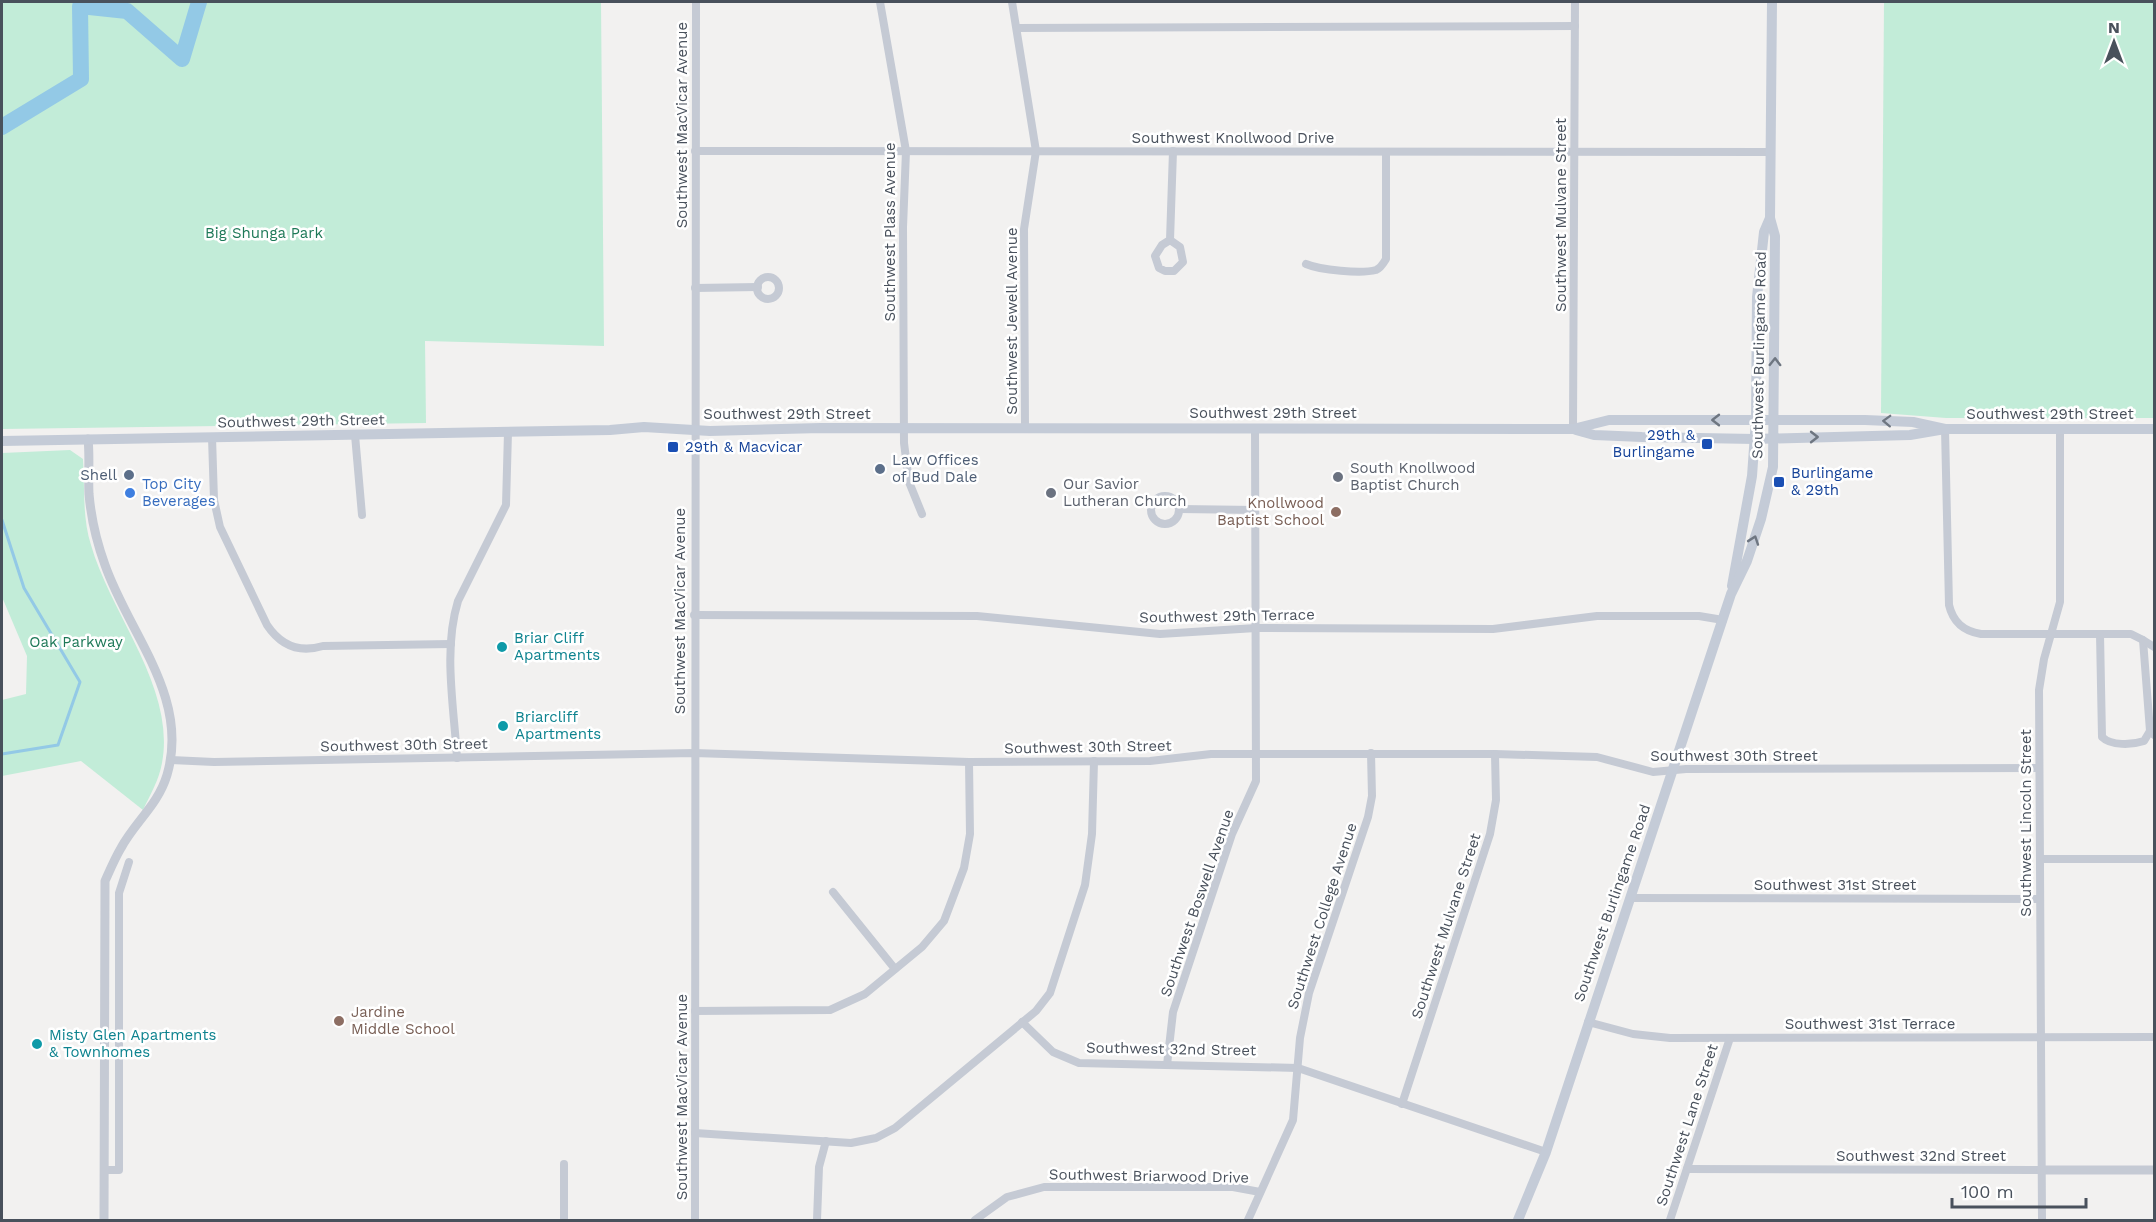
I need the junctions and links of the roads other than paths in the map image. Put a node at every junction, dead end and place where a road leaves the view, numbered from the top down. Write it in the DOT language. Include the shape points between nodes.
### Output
graph roads {
  1 [pos="696,2"];
  2 [pos="880,2"];
  3 [pos="1012,2"];
  4 [pos="1575,2"];
  5 [pos="1772,2"];
  6 [pos="1575,26"];
  7 [pos="1017,28"];
  8 [pos="906,151"];
  9 [pos="1036,151"];
  10 [pos="1173,151"];
  11 [pos="695,152"];
  12 [pos="1386,152"];
  13 [pos="1575,152"];
  14 [pos="1771,152"];
  15 [pos="1770,218"];
  16 [pos="1170,240"];
  17 [pos="1306,264"];
  18 [pos="758,287"];
  19 [pos="695,288"];
  20 [pos="1756,420"];
  21 [pos="1774,420"];
  22 [pos="904,428"];
  23 [pos="1025,428"];
  24 [pos="1256,428"];
  25 [pos="694,429"];
  26 [pos="1573,429"];
  27 [pos="1945,429"];
  28 [pos="2060,429"];
  29 [pos="2154,429"];
  30 [pos="508,432"];
  31 [pos="356,435"];
  32 [pos="212,437"];
  33 [pos="1775,438"];
  34 [pos="88,439"];
  35 [pos="1755,439"];
  36 [pos="2,441"];
  37 [pos="1180,509"];
  38 [pos="1255,510"];
  39 [pos="922,514"];
  40 [pos="362,515"];
  41 [pos="1731,594"];
  42 [pos="694,615"];
  43 [pos="1723,620"];
  44 [pos="1257,628"];
  45 [pos="2052,634"];
  46 [pos="2100,634"];
  47 [pos="2144,640"];
  48 [pos="451,644"];
  49 [pos="2154,647"];
  50 [pos="2152,733"];
  51 [pos="694,753"];
  52 [pos="1371,753"];
  53 [pos="1257,754"];
  54 [pos="1495,754"];
  55 [pos="457,758"];
  56 [pos="171,760"];
  57 [pos="1094,761"];
  58 [pos="969,762"];
  59 [pos="2039,768"];
  60 [pos="1672,770"];
  61 [pos="2040,859"];
  62 [pos="2154,859"];
  63 [pos="129,862"];
  64 [pos="833,892"];
  65 [pos="1630,898"];
  66 [pos="2040,899"];
  67 [pos="103,932"];
  68 [pos="119,932"];
  69 [pos="895,969"];
  70 [pos="695,1011"];
  71 [pos="1022,1022"];
  72 [pos="1588,1022"];
  73 [pos="104,1025"];
  74 [pos="119,1025"];
  75 [pos="2154,1036"];
  76 [pos="2041,1037"];
  77 [pos="1730,1038"];
  78 [pos="1167,1065"];
  79 [pos="1298,1068"];
  80 [pos="1402,1104"];
  81 [pos="695,1133"];
  82 [pos="826,1141"];
  83 [pos="1546,1152"];
  84 [pos="564,1164"];
  85 [pos="1687,1169"];
  86 [pos="104,1170"];
  87 [pos="2041,1170"];
  88 [pos="2154,1170"];
  89 [pos="1260,1192"];
  90 [pos="104,1221"];
  91 [pos="564,1221"];
  92 [pos="695,1221"];
  93 [pos="817,1221"];
  94 [pos="975,1221"];
  95 [pos="1248,1221"];
  96 [pos="1518,1221"];
  97 [pos="1670,1221"];
  98 [pos="2042,1221"];
  1 -- 11 [label="street, Southwest MacVicar Avenue"];
  2 -- 8 [label="street, Southwest Plass Avenue"];
  3 -- 7 [label="street, Southwest Jewell Avenue"];
  4 -- 6 [label="street, Southwest Mulvane Street"];
  5 -- 14 [label="main road, Southwest Burlingame Road"];
  6 -- 7 [label="street"];
  6 -- 13 [label="street, Southwest Mulvane Street"];
  7 -- 9 [label="street, Southwest Jewell Avenue"];
  8 -- 9 [label="street, Southwest Knollwood Drive"];
  8 -- 11 [label="street, Southwest Knollwood Drive"];
  8 -- 22 [label="street, Southwest Plass Avenue"];
  9 -- 10 [label="street, Southwest Knollwood Drive"];
  9 -- 23 [label="street, Southwest Jewell Avenue" via="1024,229"];
  10 -- 12 [label="street, Southwest Knollwood Drive"];
  10 -- 16 [label="street"];
  11 -- 19 [label="street, Southwest MacVicar Avenue"];
  12 -- 13 [label="street, Southwest Knollwood Drive"];
  12 -- 17 [label="street" via="1386,260 1372,270 1318,269"];
  13 -- 14 [label="street, Southwest Knollwood Drive"];
  13 -- 26 [label="street, Southwest Mulvane Street"];
  14 -- 15 [label="main road, Southwest Burlingame Road"];
  15 -- 20 [label="main road, Southwest Burlingame Road" via="1764,232 1757,297"];
  21 -- 15 [label="main road, Southwest Burlingame Road, one-way" via="1775,236"];
  18 -- 19 [label="street"];
  19 -- 25 [label="street, Southwest MacVicar Avenue"];
  20 -- 21 [label="main road, Southwest 29th Street"];
  20 -- 26 [label="main road, Southwest 29th Street, one-way" via="1609,420"];
  20 -- 35 [label="main road, Southwest Burlingame Road"];
  27 -- 21 [label="main road, Southwest 29th Street, one-way" via="1912,422"];
  21 -- 33 [label="main road, Southwest Burlingame Road"];
  22 -- 23 [label="main road, Southwest 29th Street"];
  22 -- 25 [label="main road, Southwest 29th Street"];
  22 -- 39 [label="street, Southwest Plass Avenue" via="907,474"];
  23 -- 24 [label="main road, Southwest 29th Street"];
  24 -- 26 [label="main road, Southwest 29th Street"];
  24 -- 38 [label="street, Southwest Boswell Avenue"];
  25 -- 30 [label="main road, Southwest 29th Street"];
  25 -- 42 [label="street, Southwest MacVicar Avenue"];
  26 -- 35 [label="main road, Southwest 29th Street" via="1594,435"];
  27 -- 28 [label="main road, Southwest 29th Street"];
  33 -- 27 [label="main road, Southwest 29th Street, one-way" via="1910,435"];
  27 -- 45 [label="street" via="1949,605 1956,622 1981,634"];
  28 -- 29 [label="main road, Southwest 29th Street"];
  28 -- 45 [label="street, Southwest Lincoln Street" via="2061,588"];
  30 -- 31 [label="main road, Southwest 29th Street"];
  30 -- 48 [label="street" via="506,505 458,601"];
  31 -- 32 [label="main road, Southwest 29th Street"];
  31 -- 40 [label="street"];
  32 -- 34 [label="main road, Southwest 29th Street"];
  32 -- 48 [label="street" via="214,500 220,527 267,626 280,641 306,650 323,646"];
  33 -- 35 [label="main road, Southwest 29th Street"];
  41 -- 33 [label="main road, Southwest Burlingame Road, one-way" via="1761,519"];
  34 -- 36 [label="main road, Southwest 29th Street"];
  34 -- 56 [label="street" via="89,494 99,547 112,585 165,694 172,728"];
  35 -- 41 [label="main road, Southwest Burlingame Road"];
  37 -- 38 [label="street"];
  38 -- 44 [label="street, Southwest Boswell Avenue"];
  41 -- 43 [label="main road, Southwest Burlingame Road"];
  42 -- 44 [label="street, Southwest 29th Terrace" via="977,616 1160,634"];
  42 -- 51 [label="street, Southwest MacVicar Avenue"];
  43 -- 44 [label="street, Southwest 29th Terrace" via="1699,616 1597,616 1500,628"];
  43 -- 60 [label="main road, Southwest Burlingame Road"];
  44 -- 53 [label="street, Southwest Boswell Avenue"];
  45 -- 46 [label="street"];
  45 -- 59 [label="street, Southwest Lincoln Street" via="2039,690"];
  46 -- 47 [label="street" via="2131,634"];
  46 -- 50 [label="street" via="2102,737 2112,743 2138,743"];
  47 -- 49 [label="street"];
  47 -- 50 [label="street"];
  48 -- 55 [label="street"];
  51 -- 55 [label="street, Southwest 30th Street"];
  51 -- 58 [label="street, Southwest 30th Street"];
  51 -- 70 [label="street, Southwest MacVicar Avenue"];
  52 -- 53 [label="street, Southwest 30th Street"];
  52 -- 54 [label="street, Southwest 30th Street"];
  52 -- 79 [label="street, Southwest College Avenue" via="1372,796 1368,817 1308,993"];
  53 -- 57 [label="street, Southwest 30th Street"];
  53 -- 78 [label="street, Southwest Boswell Avenue" via="1254,788 1232,834 1173,1012"];
  54 -- 60 [label="street, Southwest 30th Street" via="1573,754 1611,759 1653,772"];
  54 -- 80 [label="street, Southwest Mulvane Street" via="1496,800 1490,834"];
  55 -- 56 [label="street, Southwest 30th Street"];
  56 -- 67 [label="street" via="160,794 121,847 105,881"];
  57 -- 58 [label="street, Southwest 30th Street"];
  57 -- 71 [label="street" via="1090,857 1079,910 1050,993"];
  58 -- 69 [label="street" via="970,834 953,903 933,937"];
  59 -- 60 [label="street, Southwest 30th Street"];
  59 -- 61 [label="street, Southwest Lincoln Street"];
  60 -- 65 [label="main road, Southwest Burlingame Road"];
  61 -- 62 [label="street"];
  61 -- 66 [label="street, Southwest Lincoln Street"];
  63 -- 68 [label="street" via="119,893"];
  64 -- 69 [label="street"];
  65 -- 66 [label="street, Southwest 31st Street"];
  65 -- 72 [label="main road, Southwest Burlingame Road"];
  66 -- 76 [label="street, Southwest Lincoln Street"];
  67 -- 68 [label="street"];
  67 -- 73 [label="street"];
  68 -- 74 [label="street"];
  69 -- 70 [label="street" via="865,994 830,1010"];
  70 -- 81 [label="street, Southwest MacVicar Avenue"];
  71 -- 78 [label="street, Southwest 32nd Street" via="1047,1048 1079,1063"];
  71 -- 82 [label="street" via="895,1128 859,1142"];
  72 -- 77 [label="street, Southwest 31st Terrace" via="1648,1036"];
  72 -- 83 [label="main road, Southwest Burlingame Road"];
  73 -- 74 [label="street"];
  73 -- 86 [label="street"];
  74 -- 86 [label="street" via="119,1170"];
  75 -- 76 [label="street, Southwest 31st Terrace"];
  76 -- 77 [label="street, Southwest 31st Terrace"];
  76 -- 87 [label="street, Southwest Lincoln Street"];
  77 -- 85 [label="street, Southwest Lane Street"];
  78 -- 79 [label="street, Southwest 32nd Street"];
  79 -- 80 [label="street, Southwest 32nd Street"];
  79 -- 89 [label="street, Southwest College Avenue" via="1293,1120"];
  80 -- 83 [label="street, Southwest 32nd Street"];
  81 -- 82 [label="street"];
  81 -- 92 [label="street, Southwest MacVicar Avenue"];
  82 -- 93 [label="street" via="819,1167"];
  83 -- 96 [label="main road, Southwest Burlingame Road"];
  84 -- 91 [label="street"];
  85 -- 87 [label="street, Southwest 32nd Street"];
  85 -- 97 [label="street, Southwest Lane Street"];
  86 -- 90 [label="street"];
  87 -- 88 [label="street, Southwest 32nd Street"];
  87 -- 98 [label="street, Southwest Lincoln Street"];
  89 -- 94 [label="street, Southwest Briarwood Drive" via="1233,1187 1044,1187 1007,1197"];
  89 -- 95 [label="street, Southwest College Avenue"];
}
